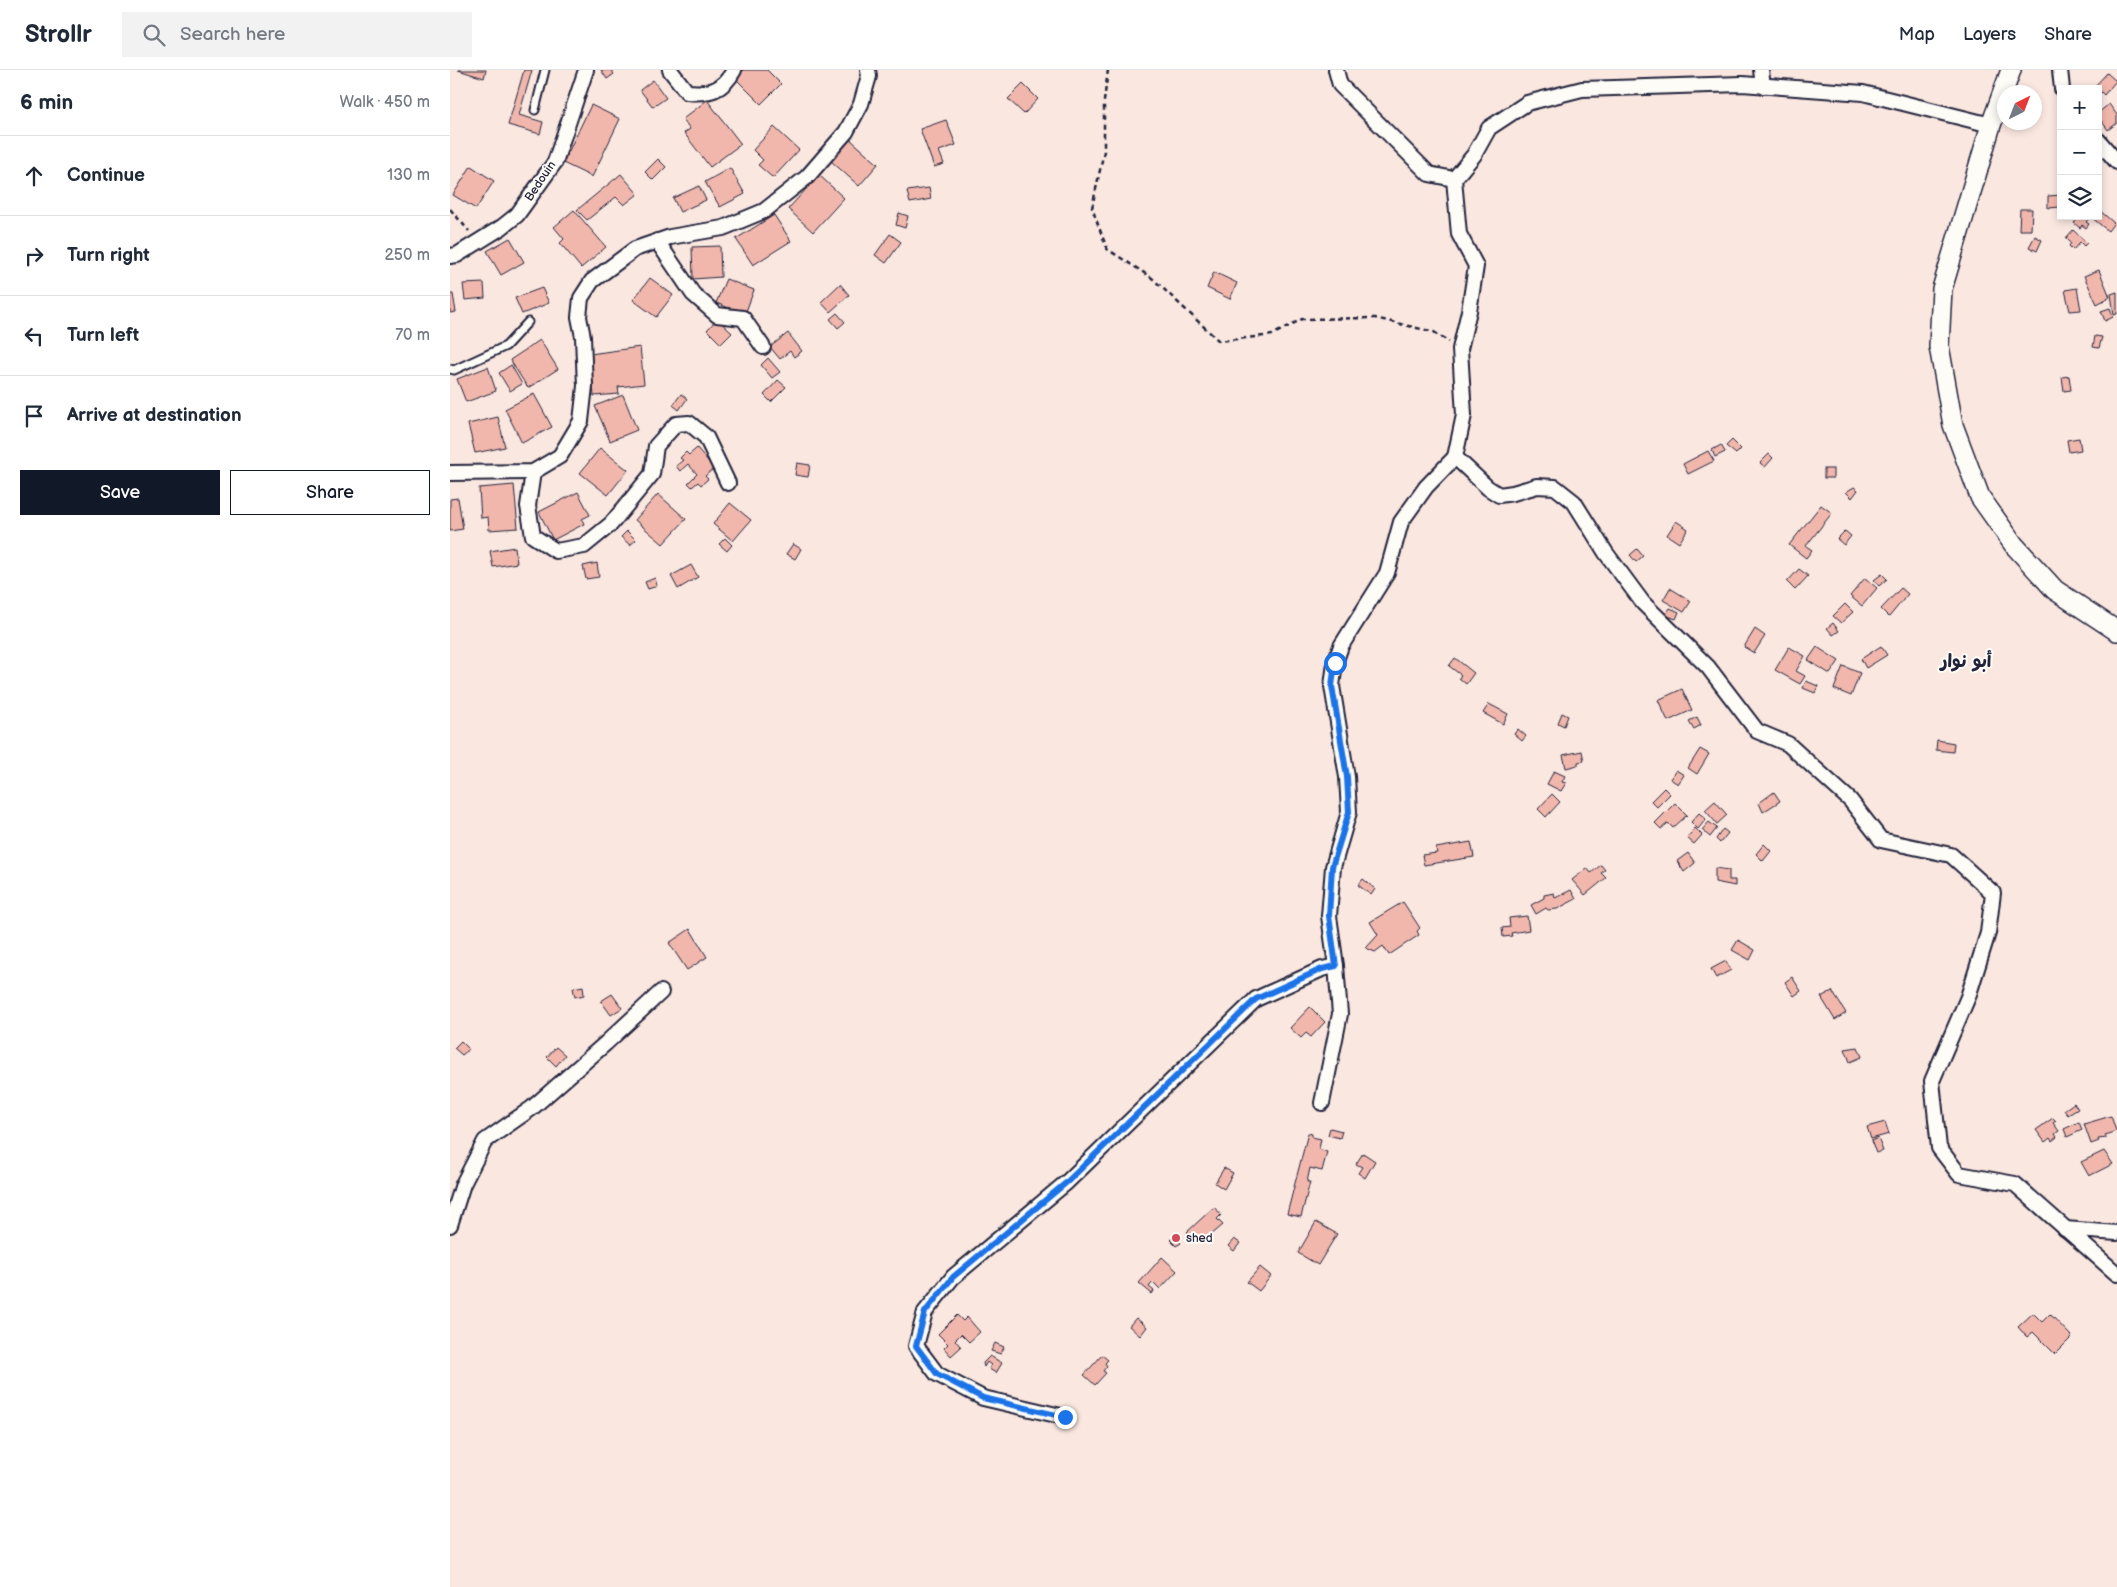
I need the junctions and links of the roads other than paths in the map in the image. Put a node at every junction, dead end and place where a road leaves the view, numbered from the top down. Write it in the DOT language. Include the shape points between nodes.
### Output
graph roads {
  1 [pos="545,70"];
  2 [pos="586,70"];
  3 [pos="670,70"];
  4 [pos="734,70"];
  5 [pos="868,70"];
  6 [pos="1336,70"];
  7 [pos="1761,70"];
  8 [pos="2011,70"];
  9 [pos="2060,70"];
  10 [pos="2062,85"];
  11 [pos="1763,86"];
  12 [pos="535,110"];
  13 [pos="1991,126"];
  14 [pos="2102,145"];
  15 [pos="2117,162"];
  16 [pos="1454,180"];
  17 [pos="657,241"];
  18 [pos="450,256"];
  19 [pos="528,322"];
  20 [pos="763,346"];
  21 [pos="450,369"];
  22 [pos="1455,458"];
  23 [pos="533,472"];
  24 [pos="450,473"];
  25 [pos="728,483"];
  26 [pos="2117,631"];
  27 [pos="1336,966"];
  28 [pos="661,992"];
  29 [pos="1322,1104"];
  30 [pos="450,1225"];
  31 [pos="2065,1229"];
  32 [pos="2117,1233"];
  33 [pos="2117,1274"];
  34 [pos="1065,1417"];
  1 -- 12 [label="lane"];
  2 -- 18 [label="street, Bedouin" via="555,162 517,215 502,228"];
  3 -- 4 [label="street" via="687,92 704,94 721,87"];
  5 -- 17 [label="street" via="861,104 846,132 807,177 764,211 723,228"];
  6 -- 16 [label="street" via="1340,84 1429,174"];
  7 -- 11 [label="street"];
  8 -- 13 [label="main road"];
  9 -- 10 [label="street"];
  11 -- 13 [label="street" via="1863,93"];
  11 -- 16 [label="street" via="1582,89 1527,102 1489,128 1474,155"];
  13 -- 26 [label="main road" via="1942,289 1939,346 1953,425 1980,497 2014,545 2055,590"];
  14 -- 15 [label="street"];
  16 -- 22 [label="street" via="1459,234 1476,266 1460,349 1464,415"];
  17 -- 20 [label="street" via="693,294 717,315 743,318"];
  17 -- 23 [label="street" via="635,249 599,275 581,298 579,316 585,386 581,421 560,456"];
  19 -- 21 [label="lane" via="506,346"];
  22 -- 27 [label="street" via="1426,487 1402,522 1387,573 1341,646 1335,663 1332,686 1347,777 1349,812 1332,867 1329,916"];
  22 -- 31 [label="street" via="1499,495 1537,486 1555,487 1574,502 1643,603 1708,667 1757,731 1788,744 1850,800 1881,840 1951,855 1993,894 1988,933 1968,997 1932,1081 1939,1148 1959,1174 2015,1184"];
  23 -- 24 [label="street"];
  23 -- 25 [label="street" via="528,506 533,536 556,551 584,546 611,524 652,474 656,446 676,424 689,423 706,437"];
  27 -- 29 [label="street" via="1340,1014"];
  27 -- 34 [label="street" via="1322,969 1256,999 1067,1182 953,1277 925,1312 916,1346 937,1374 983,1398"];
  28 -- 30 [label="street" via="532,1108 485,1141 463,1184"];
  31 -- 32 [label="street"];
  31 -- 33 [label="street"];
}
